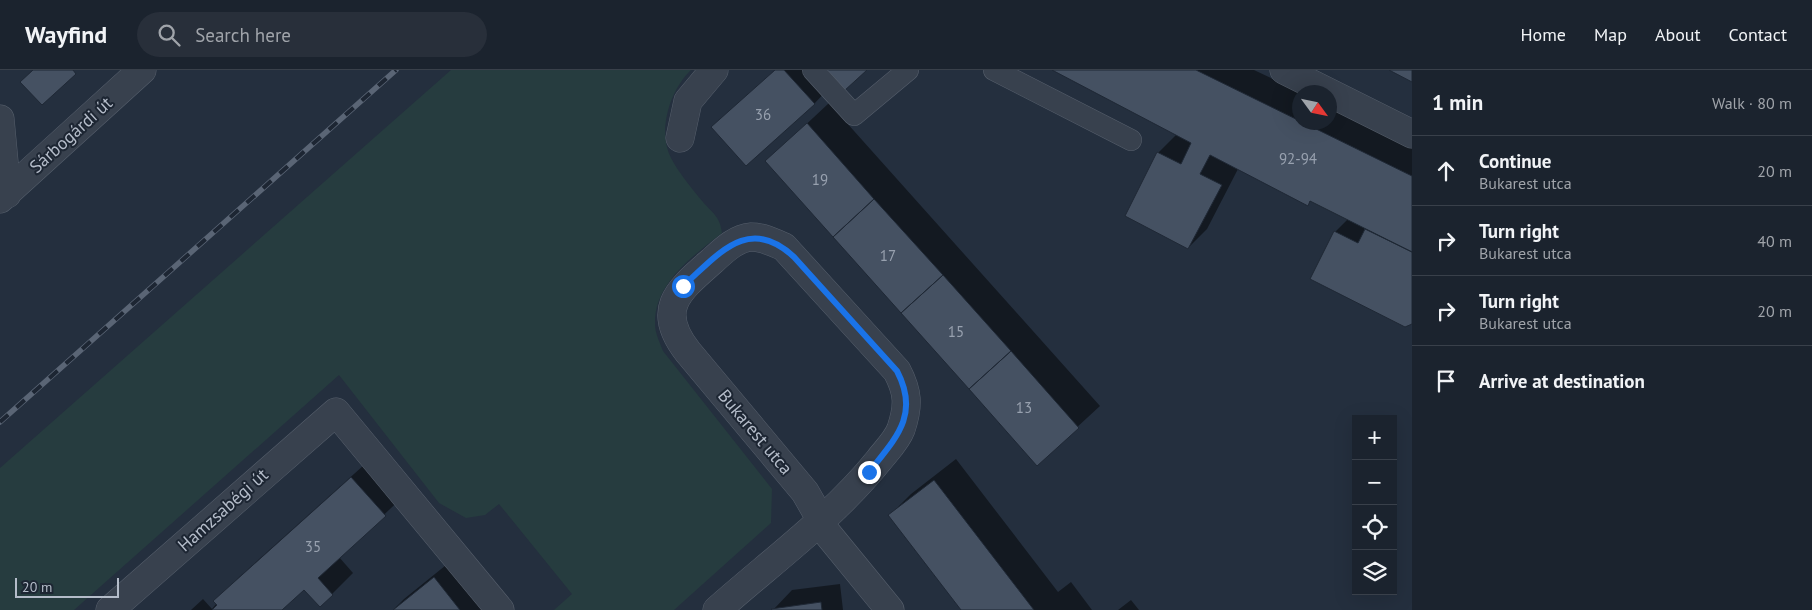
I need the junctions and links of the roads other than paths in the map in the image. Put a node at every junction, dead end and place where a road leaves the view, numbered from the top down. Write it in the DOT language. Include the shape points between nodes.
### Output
graph roads {
  1 [pos="142,70"];
  2 [pos="714,70"];
  3 [pos="814,70"];
  4 [pos="908,70"];
  5 [pos="994,70"];
  6 [pos="1284,70"];
  7 [pos="0,119"];
  8 [pos="1412,134"];
  9 [pos="680,138"];
  10 [pos="1131,140"];
  11 [pos="3,196"];
  12 [pos="818,522"];
  13 [pos="110,610"];
  14 [pos="500,610"];
  15 [pos="717,610"];
  16 [pos="890,610"];
  1 -- 11 [label="street, Sárbogárdi út"];
  2 -- 9 [label="street" via="688,102"];
  3 -- 4 [label="lane" via="854,115"];
  5 -- 10 [label="lane"];
  6 -- 8 [label="street"];
  7 -- 11 [label="street"];
  12 -- 12 [label="street, Bukarest utca" via="869,472 900,431 906,411 906,392 897,371 784,247 768,239 750,237 724,250 683,286 671,312 672,328 688,352 805,492 817,513"];
  12 -- 15 [label="street, Bukarest utca"];
  12 -- 16 [label="street, Bukarest utca"];
  13 -- 14 [label="street, Hamzsabégi út" via="336,412"];
}
